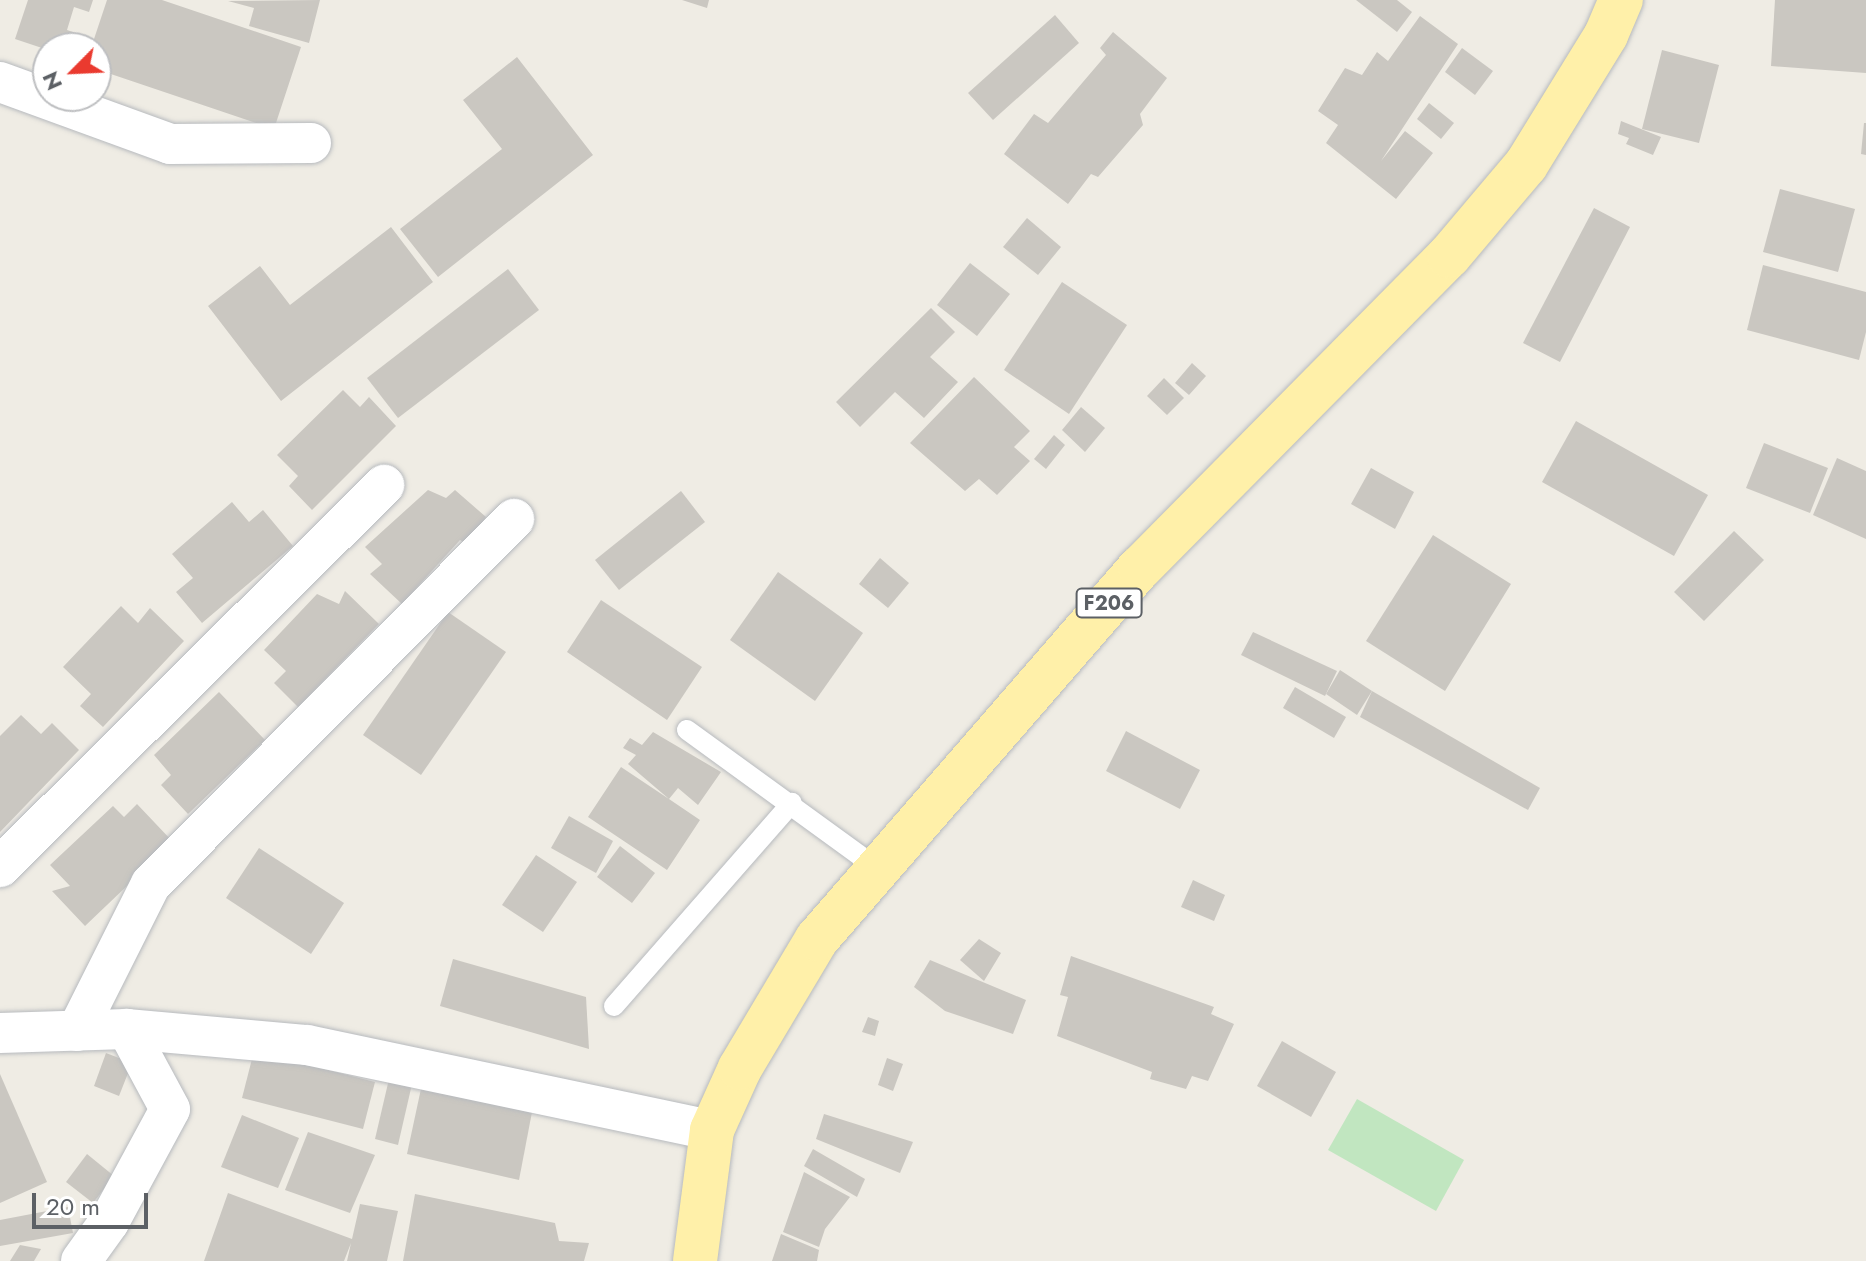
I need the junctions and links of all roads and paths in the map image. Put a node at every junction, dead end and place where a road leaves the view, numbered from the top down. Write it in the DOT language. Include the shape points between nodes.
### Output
graph roads {
  1 [pos="1621,0"];
  2 [pos="0,82"];
  3 [pos="311,143"];
  4 [pos="384,485"];
  5 [pos="514,519"];
  6 [pos="687,730"];
  7 [pos="792,803"];
  8 [pos="0,867"];
  9 [pos="880,870"];
  10 [pos="614,1006"];
  11 [pos="127,1029"];
  12 [pos="77,1031"];
  13 [pos="0,1033"];
  14 [pos="712,1130"];
  15 [pos="81,1261"];
  16 [pos="695,1261"];
  1 -- 9 [label="main road, F206" via="1606,35 1526,165 1449,256 1140,568"];
  2 -- 3 [label="street" via="170,144"];
  4 -- 8 [label="street"];
  5 -- 12 [label="street" via="151,884"];
  6 -- 7 [label="lane"];
  7 -- 9 [label="lane"];
  7 -- 10 [label="lane"];
  9 -- 14 [label="main road, F206" via="817,939"];
  11 -- 12 [label="street"];
  11 -- 14 [label="street" via="307,1045"];
  11 -- 15 [label="street" via="170,1109 109,1222"];
  12 -- 13 [label="street"];
  14 -- 16 [label="main road, F206"];
}
